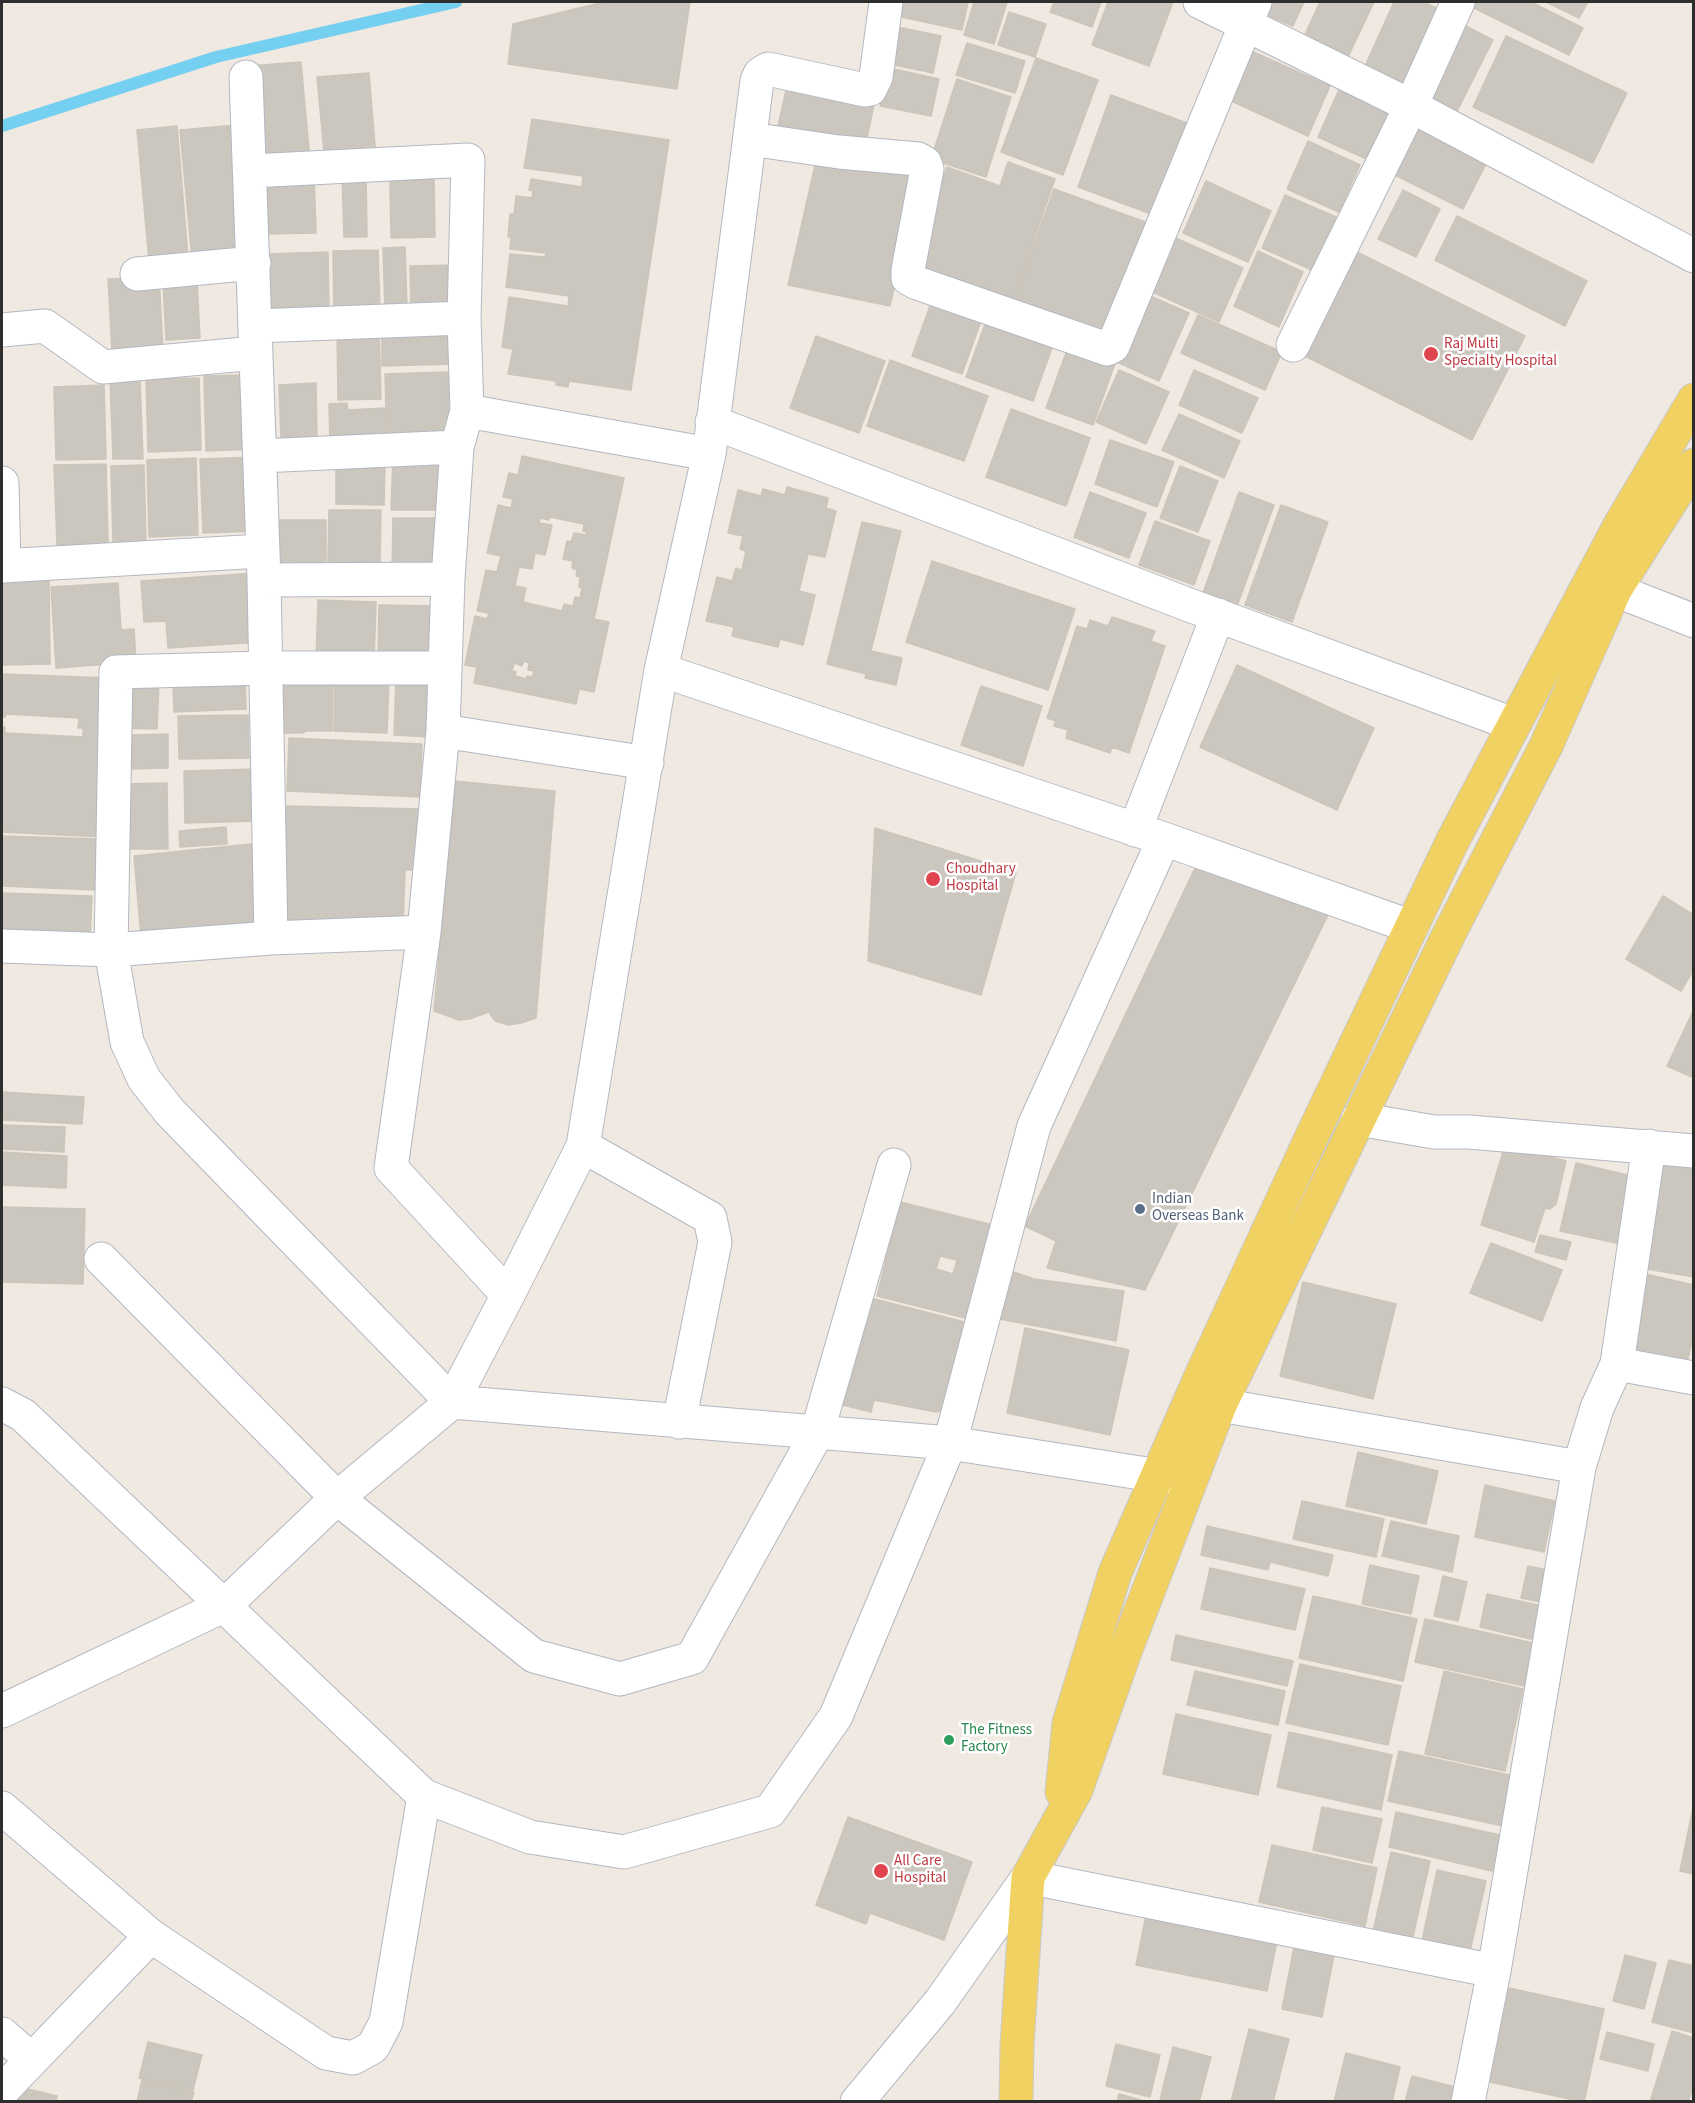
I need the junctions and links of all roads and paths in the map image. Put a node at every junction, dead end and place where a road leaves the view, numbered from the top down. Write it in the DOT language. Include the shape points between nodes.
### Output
graph roads {
  1 [pos="886,2"];
  2 [pos="1200,2"];
  3 [pos="1458,2"];
  4 [pos="1250,13"];
  5 [pos="246,77"];
  6 [pos="1411,106"];
  7 [pos="750,139"];
  8 [pos="251,171"];
  9 [pos="1694,256"];
  10 [pos="254,264"];
  11 [pos="137,274"];
  12 [pos="464,318"];
  13 [pos="2,330"];
  14 [pos="256,340"];
  15 [pos="1293,345"];
  16 [pos="1694,400"];
  17 [pos="467,411"];
  18 [pos="711,438"];
  19 [pos="457,447"];
  20 [pos="260,456"];
  21 [pos="1694,465"];
  22 [pos="2,483"];
  23 [pos="263,565"];
  24 [pos="3,566"];
  25 [pos="448,579"];
  26 [pos="1605,581"];
  27 [pos="1218,615"];
  28 [pos="1694,621"];
  29 [pos="266,668"];
  30 [pos="444,668"];
  31 [pos="661,670"];
  32 [pos="1513,724"];
  33 [pos="443,731"];
  34 [pos="647,763"];
  35 [pos="1150,834"];
  36 [pos="1412,927"];
  37 [pos="424,932"];
  38 [pos="270,938"];
  39 [pos="2,946"];
  40 [pos="111,950"];
  41 [pos="1358,1119"];
  42 [pos="583,1146"];
  43 [pos="1648,1146"];
  44 [pos="1694,1151"];
  45 [pos="894,1165"];
  46 [pos="101,1259"];
  47 [pos="508,1295"];
  48 [pos="1617,1364"];
  49 [pos="1694,1378"];
  50 [pos="452,1402"];
  51 [pos="2,1404"];
  52 [pos="1220,1405"];
  53 [pos="679,1422"];
  54 [pos="817,1433"];
  55 [pos="950,1443"];
  56 [pos="1579,1467"];
  57 [pos="1157,1476"];
  58 [pos="1190,1481"];
  59 [pos="337,1498"];
  60 [pos="225,1605"];
  61 [pos="2,1711"];
  62 [pos="424,1796"];
  63 [pos="2,1808"];
  64 [pos="1060,1821"];
  65 [pos="1028,1877"];
  66 [pos="151,1936"];
  67 [pos="1494,1971"];
  68 [pos="2,2034"];
  69 [pos="32,2060"];
  70 [pos="2,2091"];
  71 [pos="857,2102"];
  72 [pos="1016,2102"];
  73 [pos="1468,2102"];
  1 -- 7 [label="street" via="876,77 870,89 768,69 757,81"];
  2 -- 4 [label="street"];
  3 -- 6 [label="street"];
  4 -- 6 [label="street"];
  4 -- 7 [label="street" via="1113,346 1107,349 908,278 925,163 918,159"];
  5 -- 8 [label="street"];
  6 -- 9 [label="street"];
  6 -- 15 [label="street"];
  7 -- 18 [label="street"];
  8 -- 10 [label="street"];
  8 -- 12 [label="street" via="468,160"];
  10 -- 11 [label="street"];
  10 -- 14 [label="street"];
  12 -- 14 [label="street"];
  12 -- 17 [label="street"];
  13 -- 14 [label="street" via="45,326 103,367"];
  14 -- 20 [label="street"];
  16 -- 26 [label="main road" via="1620,525"];
  17 -- 18 [label="street"];
  17 -- 19 [label="street"];
  18 -- 27 [label="street"];
  18 -- 31 [label="street"];
  19 -- 20 [label="street"];
  19 -- 25 [label="street"];
  20 -- 23 [label="street"];
  21 -- 26 [label="main road"];
  22 -- 24 [label="street"];
  23 -- 24 [label="street"];
  23 -- 25 [label="street"];
  23 -- 29 [label="street"];
  25 -- 30 [label="street"];
  26 -- 28 [label="street"];
  26 -- 32 [label="main road"];
  26 -- 41 [label="main road" via="1546,746"];
  27 -- 32 [label="street"];
  27 -- 35 [label="street"];
  29 -- 30 [label="street"];
  29 -- 38 [label="street"];
  29 -- 40 [label="street" via="116,672"];
  30 -- 33 [label="street"];
  31 -- 34 [label="street"];
  31 -- 35 [label="street"];
  32 -- 36 [label="main road"];
  33 -- 34 [label="street"];
  33 -- 37 [label="street"];
  34 -- 42 [label="street"];
  35 -- 36 [label="street"];
  35 -- 55 [label="street" via="1034,1126"];
  36 -- 57 [label="main road"];
  37 -- 38 [label="street"];
  37 -- 47 [label="street" via="391,1168"];
  38 -- 40 [label="street"];
  39 -- 40 [label="street"];
  40 -- 50 [label="street" via="127,1042 144,1079 170,1112"];
  41 -- 43 [label="street" via="1434,1132"];
  41 -- 52 [label="main road"];
  42 -- 47 [label="street"];
  42 -- 53 [label="street" via="710,1218 715,1242"];
  43 -- 44 [label="street"];
  43 -- 48 [label="street"];
  45 -- 54 [label="street"];
  46 -- 59 [label="street"];
  47 -- 50 [label="street"];
  48 -- 49 [label="street"];
  48 -- 56 [label="street"];
  50 -- 53 [label="street"];
  50 -- 59 [label="street"];
  51 -- 60 [label="street" via="23,1415"];
  52 -- 56 [label="street"];
  52 -- 58 [label="main road"];
  53 -- 54 [label="street"];
  54 -- 55 [label="street"];
  54 -- 59 [label="street" via="692,1658 620,1679 534,1656"];
  55 -- 57 [label="street"];
  55 -- 62 [label="street" via="836,1716 770,1811 624,1852 530,1837"];
  56 -- 67 [label="street"];
  57 -- 58 [label="street"];
  57 -- 64 [label="main road" via="1114,1573 1069,1722"];
  58 -- 64 [label="main road" via="1076,1790"];
  59 -- 60 [label="street"];
  60 -- 61 [label="street"];
  60 -- 62 [label="street"];
  62 -- 66 [label="street" via="386,2022 373,2048 352,2058 326,2053"];
  63 -- 66 [label="street"];
  64 -- 65 [label="main road"];
  65 -- 67 [label="street"];
  65 -- 71 [label="street" via="940,2002"];
  65 -- 72 [label="main road"];
  66 -- 69 [label="street"];
  67 -- 73 [label="street"];
  68 -- 69 [label="street"];
  69 -- 70 [label="street"];
}
